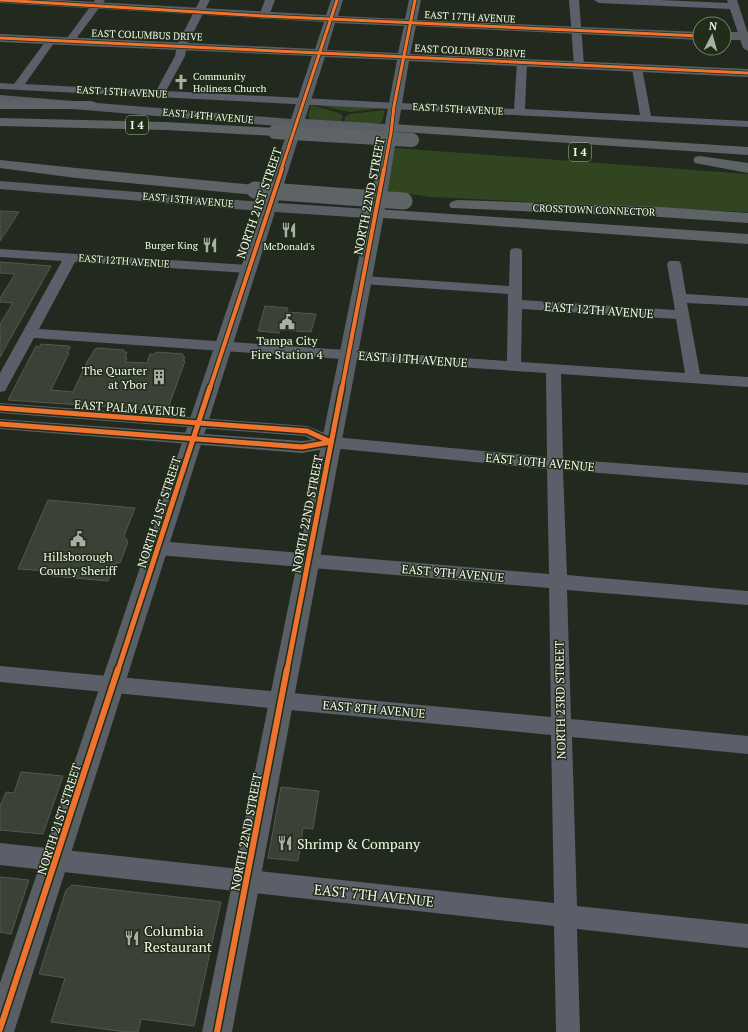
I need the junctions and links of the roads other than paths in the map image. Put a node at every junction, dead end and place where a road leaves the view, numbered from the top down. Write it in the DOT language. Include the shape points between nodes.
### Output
graph roads {
  1 [pos="0,0"];
  2 [pos="205,0"];
  3 [pos="270,0"];
  4 [pos="337,0"];
  5 [pos="415,0"];
  6 [pos="574,0"];
  7 [pos="599,0"];
  8 [pos="98,2"];
  9 [pos="733,3"];
  10 [pos="198,12"];
  11 [pos="264,16"];
  12 [pos="331,19"];
  13 [pos="411,23"];
  14 [pos="576,31"];
  15 [pos="692,36"];
  16 [pos="732,36"];
  17 [pos="746,36"];
  18 [pos="0,38"];
  19 [pos="51,40"];
  20 [pos="70,41"];
  21 [pos="182,45"];
  22 [pos="748,48"];
  23 [pos="320,52"];
  24 [pos="404,56"];
  25 [pos="522,62"];
  26 [pos="579,65"];
  27 [pos="638,68"];
  28 [pos="748,73"];
  29 [pos="0,86"];
  30 [pos="18,86"];
  31 [pos="159,94"];
  32 [pos="0,99"];
  33 [pos="304,102"];
  34 [pos="0,104"];
  35 [pos="90,105"];
  36 [pos="394,106"];
  37 [pos="519,112"];
  38 [pos="646,119"];
  39 [pos="0,122"];
  40 [pos="295,123"];
  41 [pos="748,124"];
  42 [pos="392,128"];
  43 [pos="748,151"];
  44 [pos="700,160"];
  45 [pos="748,163"];
  46 [pos="0,164"];
  47 [pos="748,168"];
  48 [pos="0,185"];
  49 [pos="233,204"];
  50 [pos="440,204"];
  51 [pos="268,207"];
  52 [pos="376,214"];
  53 [pos="748,218"];
  54 [pos="748,230"];
  55 [pos="260,233"];
  56 [pos="748,239"];
  57 [pos="516,252"];
  58 [pos="0,253"];
  59 [pos="71,257"];
  60 [pos="674,264"];
  61 [pos="248,269"];
  62 [pos="363,280"];
  63 [pos="515,290"];
  64 [pos="679,298"];
  65 [pos="748,302"];
  66 [pos="515,304"];
  67 [pos="682,315"];
  68 [pos="30,333"];
  69 [pos="222,346"];
  70 [pos="348,354"];
  71 [pos="514,366"];
  72 [pos="553,369"];
  73 [pos="693,378"];
  74 [pos="748,382"];
  75 [pos="0,387"];
  76 [pos="0,408"];
  77 [pos="0,424"];
  78 [pos="197,431"];
  79 [pos="331,442"];
  80 [pos="555,464"];
  81 [pos="748,479"];
  82 [pos="158,548"];
  83 [pos="308,561"];
  84 [pos="558,582"];
  85 [pos="748,598"];
  86 [pos="0,674"];
  87 [pos="113,684"];
  88 [pos="282,700"];
  89 [pos="561,727"];
  90 [pos="748,745"];
  91 [pos="0,854"];
  92 [pos="56,860"];
  93 [pos="246,881"];
  94 [pos="565,916"];
  95 [pos="748,936"];
  96 [pos="0,1029"];
  97 [pos="217,1032"];
  98 [pos="568,1032"];
  1 -- 8 [label="main road, EAST 17TH AVENUE"];
  2 -- 10 [label="street"];
  3 -- 11 [label="street"];
  4 -- 12 [label="main road, NORTH 21ST STREET"];
  5 -- 13 [label="main road, NORTH 22ND STREET"];
  6 -- 14 [label="street"];
  7 -- 9 [label="street"];
  8 -- 10 [label="main road, EAST 17TH AVENUE"];
  8 -- 20 [label="street"];
  9 -- 17 [label="street"];
  10 -- 11 [label="main road, EAST 17TH AVENUE"];
  10 -- 21 [label="street"];
  11 -- 12 [label="main road, EAST 17TH AVENUE"];
  12 -- 13 [label="main road, EAST 17TH AVENUE"];
  12 -- 23 [label="main road, NORTH 21ST STREET"];
  13 -- 14 [label="main road, EAST 17TH AVENUE"];
  13 -- 24 [label="main road, NORTH 22ND STREET"];
  14 -- 15 [label="main road, EAST 17TH AVENUE"];
  14 -- 26 [label="street"];
  16 -- 17 [label="main road"];
  17 -- 22 [label="street"];
  18 -- 19 [label="main road, EAST COLUMBUS DRIVE"];
  19 -- 20 [label="main road, EAST COLUMBUS DRIVE"];
  19 -- 30 [label="street"];
  20 -- 21 [label="main road, EAST COLUMBUS DRIVE"];
  21 -- 23 [label="main road, EAST COLUMBUS DRIVE"];
  21 -- 31 [label="street" via="180,56"];
  23 -- 24 [label="main road, EAST COLUMBUS DRIVE"];
  23 -- 33 [label="main road, NORTH 21ST STREET"];
  24 -- 25 [label="main road, EAST COLUMBUS DRIVE"];
  24 -- 36 [label="main road, NORTH 22ND STREET"];
  25 -- 26 [label="main road, EAST COLUMBUS DRIVE"];
  25 -- 37 [label="street"];
  26 -- 27 [label="main road, EAST COLUMBUS DRIVE"];
  27 -- 28 [label="main road, EAST COLUMBUS DRIVE"];
  27 -- 38 [label="street"];
  29 -- 30 [label="street, EAST 15TH AVENUE"];
  30 -- 31 [label="street, EAST 15TH AVENUE"];
  31 -- 33 [label="street, EAST 15TH AVENUE"];
  32 -- 35 [label="main road, EAST 14TH AVENUE"];
  33 -- 36 [label="street, EAST 15TH AVENUE"];
  33 -- 40 [label="main road, NORTH 21ST STREET"];
  34 -- 35 [label="highway"];
  35 -- 40 [label="main road, EAST 14TH AVENUE"];
  36 -- 37 [label="street, EAST 15TH AVENUE"];
  36 -- 42 [label="main road, NORTH 22ND STREET"];
  37 -- 38 [label="street, EAST 15TH AVENUE"];
  38 -- 41 [label="street, EAST 15TH AVENUE"];
  39 -- 44 [label="highway, I 4, bridge" via="165,126"];
  40 -- 42 [label="main road, EAST 14TH AVENUE"];
  40 -- 51 [label="main road, NORTH 21ST STREET"];
  42 -- 43 [label="highway"];
  42 -- 52 [label="main road, NORTH 22ND STREET"];
  44 -- 45 [label="highway, I 4"];
  44 -- 47 [label="highway"];
  46 -- 50 [label="highway, bridge" via="255,190"];
  48 -- 49 [label="main road, EAST 13TH AVENUE"];
  49 -- 51 [label="main road, EAST 13TH AVENUE"];
  49 -- 55 [label="main road" via="254,213"];
  50 -- 53 [label="highway, CROSSTOWN CONNECTOR"];
  50 -- 54 [label="highway"];
  51 -- 52 [label="main road, EAST 13TH AVENUE"];
  51 -- 55 [label="main road, NORTH 21ST STREET"];
  52 -- 56 [label="highway"];
  52 -- 62 [label="main road, NORTH 22ND STREET"];
  55 -- 61 [label="main road, NORTH 21ST STREET"];
  57 -- 63 [label="street"];
  58 -- 59 [label="street, EAST 12TH AVENUE"];
  59 -- 61 [label="street, EAST 12TH AVENUE"];
  59 -- 68 [label="street"];
  60 -- 64 [label="street"];
  61 -- 69 [label="main road, NORTH 21ST STREET"];
  62 -- 63 [label="street"];
  62 -- 70 [label="main road, NORTH 22ND STREET"];
  63 -- 66 [label="street"];
  64 -- 65 [label="street"];
  64 -- 67 [label="street"];
  66 -- 67 [label="street, EAST 12TH AVENUE"];
  66 -- 71 [label="street"];
  67 -- 73 [label="street"];
  68 -- 69 [label="street, EAST 11TH AVENUE"];
  68 -- 75 [label="street"];
  69 -- 70 [label="street, EAST 11TH AVENUE"];
  69 -- 78 [label="main road, NORTH 21ST STREET"];
  70 -- 71 [label="street, EAST 11TH AVENUE"];
  70 -- 79 [label="main road, NORTH 22ND STREET"];
  71 -- 72 [label="street, EAST 11TH AVENUE"];
  72 -- 73 [label="street, EAST 11TH AVENUE"];
  72 -- 80 [label="street, NORTH 23RD STREET"];
  73 -- 74 [label="street, EAST 11TH AVENUE"];
  76 -- 78 [label="street, EAST PALM AVENUE"];
  77 -- 78 [label="street, EAST PALM AVENUE"];
  78 -- 79 [label="street, EAST PALM AVENUE" via="302,447"];
  78 -- 82 [label="main road, NORTH 21ST STREET"];
  79 -- 80 [label="street, EAST 10TH AVENUE"];
  79 -- 83 [label="main road, NORTH 22ND STREET"];
  80 -- 81 [label="street, EAST 10TH AVENUE"];
  80 -- 84 [label="street, NORTH 23RD STREET"];
  82 -- 83 [label="street, EAST 9TH AVENUE"];
  82 -- 87 [label="main road, NORTH 21ST STREET"];
  83 -- 84 [label="street, EAST 9TH AVENUE"];
  83 -- 88 [label="main road, NORTH 22ND STREET"];
  84 -- 85 [label="street, EAST 9TH AVENUE"];
  84 -- 89 [label="street, NORTH 23RD STREET"];
  86 -- 87 [label="street, EAST 8TH AVENUE"];
  87 -- 88 [label="street, EAST 8TH AVENUE"];
  87 -- 92 [label="main road, NORTH 21ST STREET"];
  88 -- 89 [label="street, EAST 8TH AVENUE"];
  88 -- 93 [label="main road, NORTH 22ND STREET"];
  89 -- 90 [label="street, EAST 8TH AVENUE"];
  89 -- 94 [label="street, NORTH 23RD STREET"];
  91 -- 92 [label="street, EAST 7TH AVENUE"];
  92 -- 93 [label="street, EAST 7TH AVENUE"];
  92 -- 96 [label="main road, NORTH 21ST STREET"];
  93 -- 94 [label="street, EAST 7TH AVENUE"];
  93 -- 97 [label="main road, NORTH 22ND STREET"];
  94 -- 95 [label="street, EAST 7TH AVENUE"];
  94 -- 98 [label="street, NORTH 23RD STREET"];
}
